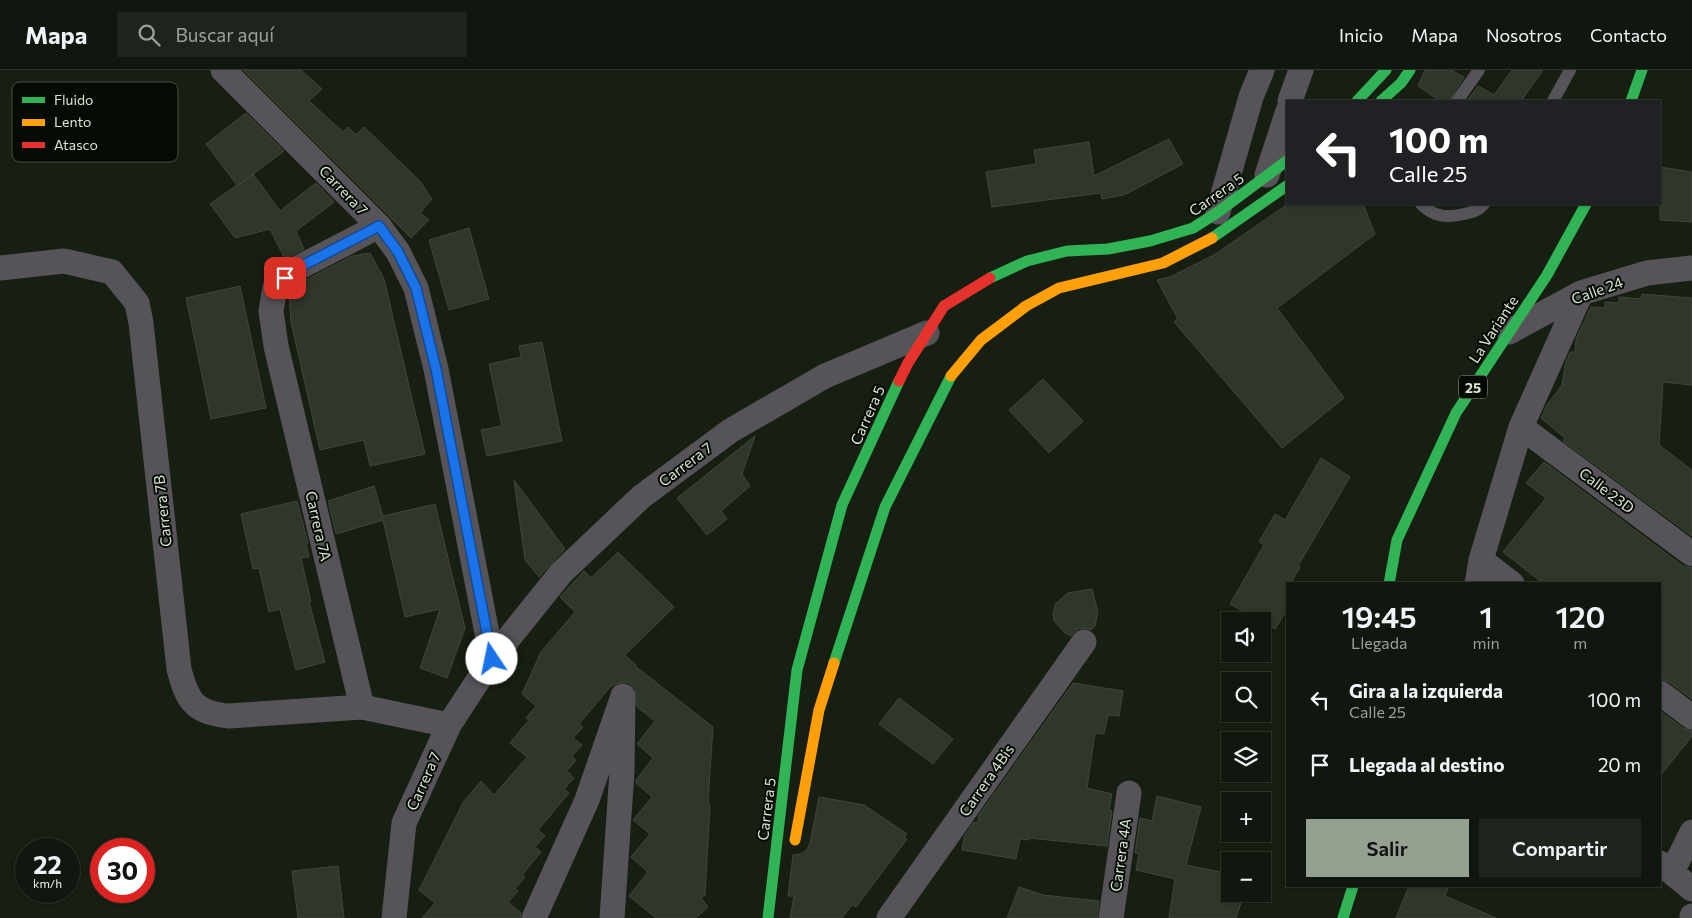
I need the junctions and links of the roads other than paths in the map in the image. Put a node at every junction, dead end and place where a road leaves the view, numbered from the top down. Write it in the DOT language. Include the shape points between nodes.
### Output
graph roads {
  1 [pos="223,70"];
  2 [pos="1262,70"];
  3 [pos="1301,70"];
  4 [pos="1386,70"];
  5 [pos="1410,70"];
  6 [pos="1479,70"];
  7 [pos="1570,70"];
  8 [pos="1642,70"];
  9 [pos="1290,100"];
  10 [pos="1358,100"];
  11 [pos="1382,100"];
  12 [pos="1459,100"];
  13 [pos="1554,100"];
  14 [pos="1631,100"];
  15 [pos="1286,125"];
  16 [pos="1286,164"];
  17 [pos="1278,180"];
  18 [pos="1422,205"];
  19 [pos="1483,205"];
  20 [pos="1585,205"];
  21 [pos="1218,212"];
  22 [pos="379,226"];
  23 [pos="0,268"];
  24 [pos="1692,268"];
  25 [pos="1581,293"];
  26 [pos="1509,332"];
  27 [pos="927,333"];
  28 [pos="1521,427"];
  29 [pos="1692,554"];
  30 [pos="1479,572"];
  31 [pos="1389,582"];
  32 [pos="1506,582"];
  33 [pos="1084,642"];
  34 [pos="492,659"];
  35 [pos="1661,694"];
  36 [pos="362,707"];
  37 [pos="1692,717"];
  38 [pos="448,725"];
  39 [pos="1129,793"];
  40 [pos="1692,832"];
  41 [pos="793,847"];
  42 [pos="1666,867"];
  43 [pos="1352,887"];
  44 [pos="1692,889"];
  45 [pos="394,918"];
  46 [pos="534,918"];
  47 [pos="612,918"];
  48 [pos="768,918"];
  49 [pos="888,918"];
  50 [pos="1112,918"];
  51 [pos="1343,918"];
  1 -- 22 [label="street, Carrera 7"];
  2 -- 21 [label="street"];
  3 -- 9 [label="street"];
  4 -- 10 [label="street"];
  5 -- 11 [label="street"];
  6 -- 12 [label="lane"];
  7 -- 13 [label="lane"];
  8 -- 14 [label="street"];
  15 -- 17 [label="street"];
  16 -- 17 [label="street, Carrera 5"];
  17 -- 21 [label="street, Carrera 5"];
  17 -- 41 [label="street, Carrera 5" via="1207,241 1163,262 1059,288 1026,306 981,340 948,380 885,508 819,710"];
  18 -- 19 [label="lane" via="1446,218 1479,210"];
  20 -- 26 [label="street, La Variante / 25" via="1547,275"];
  21 -- 27 [label="street, Carrera 5" via="1193,228 1150,241 1108,249 1067,251 1027,261 996,274 944,306"];
  22 -- 34 [label="street, Carrera 7" via="398,252 416,288 436,369"];
  22 -- 36 [label="street, Carrera 7A" via="296,269 275,287 271,312 276,346"];
  23 -- 36 [label="street, Carrera 7B" via="64,261 112,272 137,303 179,669 186,695 203,711 213,715"];
  24 -- 25 [label="street, Calle 24" via="1647,273"];
  25 -- 26 [label="street, Calle 24"];
  25 -- 28 [label="street"];
  26 -- 31 [label="street, La Variante / 25" via="1456,413 1398,540"];
  27 -- 34 [label="street, Carrera 7" via="825,376 746,421 641,497 562,573"];
  27 -- 48 [label="street, Carrera 5" via="895,389 842,505 822,578 797,670"];
  28 -- 29 [label="street, Calle 23D"];
  28 -- 30 [label="street"];
  30 -- 32 [label="street"];
  33 -- 49 [label="street, Carrera 4Bis"];
  34 -- 38 [label="street, Carrera 7"];
  35 -- 37 [label="street"];
  36 -- 38 [label="street"];
  38 -- 45 [label="street, Carrera 7" via="404,823"];
  39 -- 50 [label="street, Carrera 4A"];
  40 -- 42 [label="street"];
  42 -- 44 [label="street"];
  43 -- 51 [label="street"];
  46 -- 47 [label="street" via="587,800 623,696 622,771"];
}
